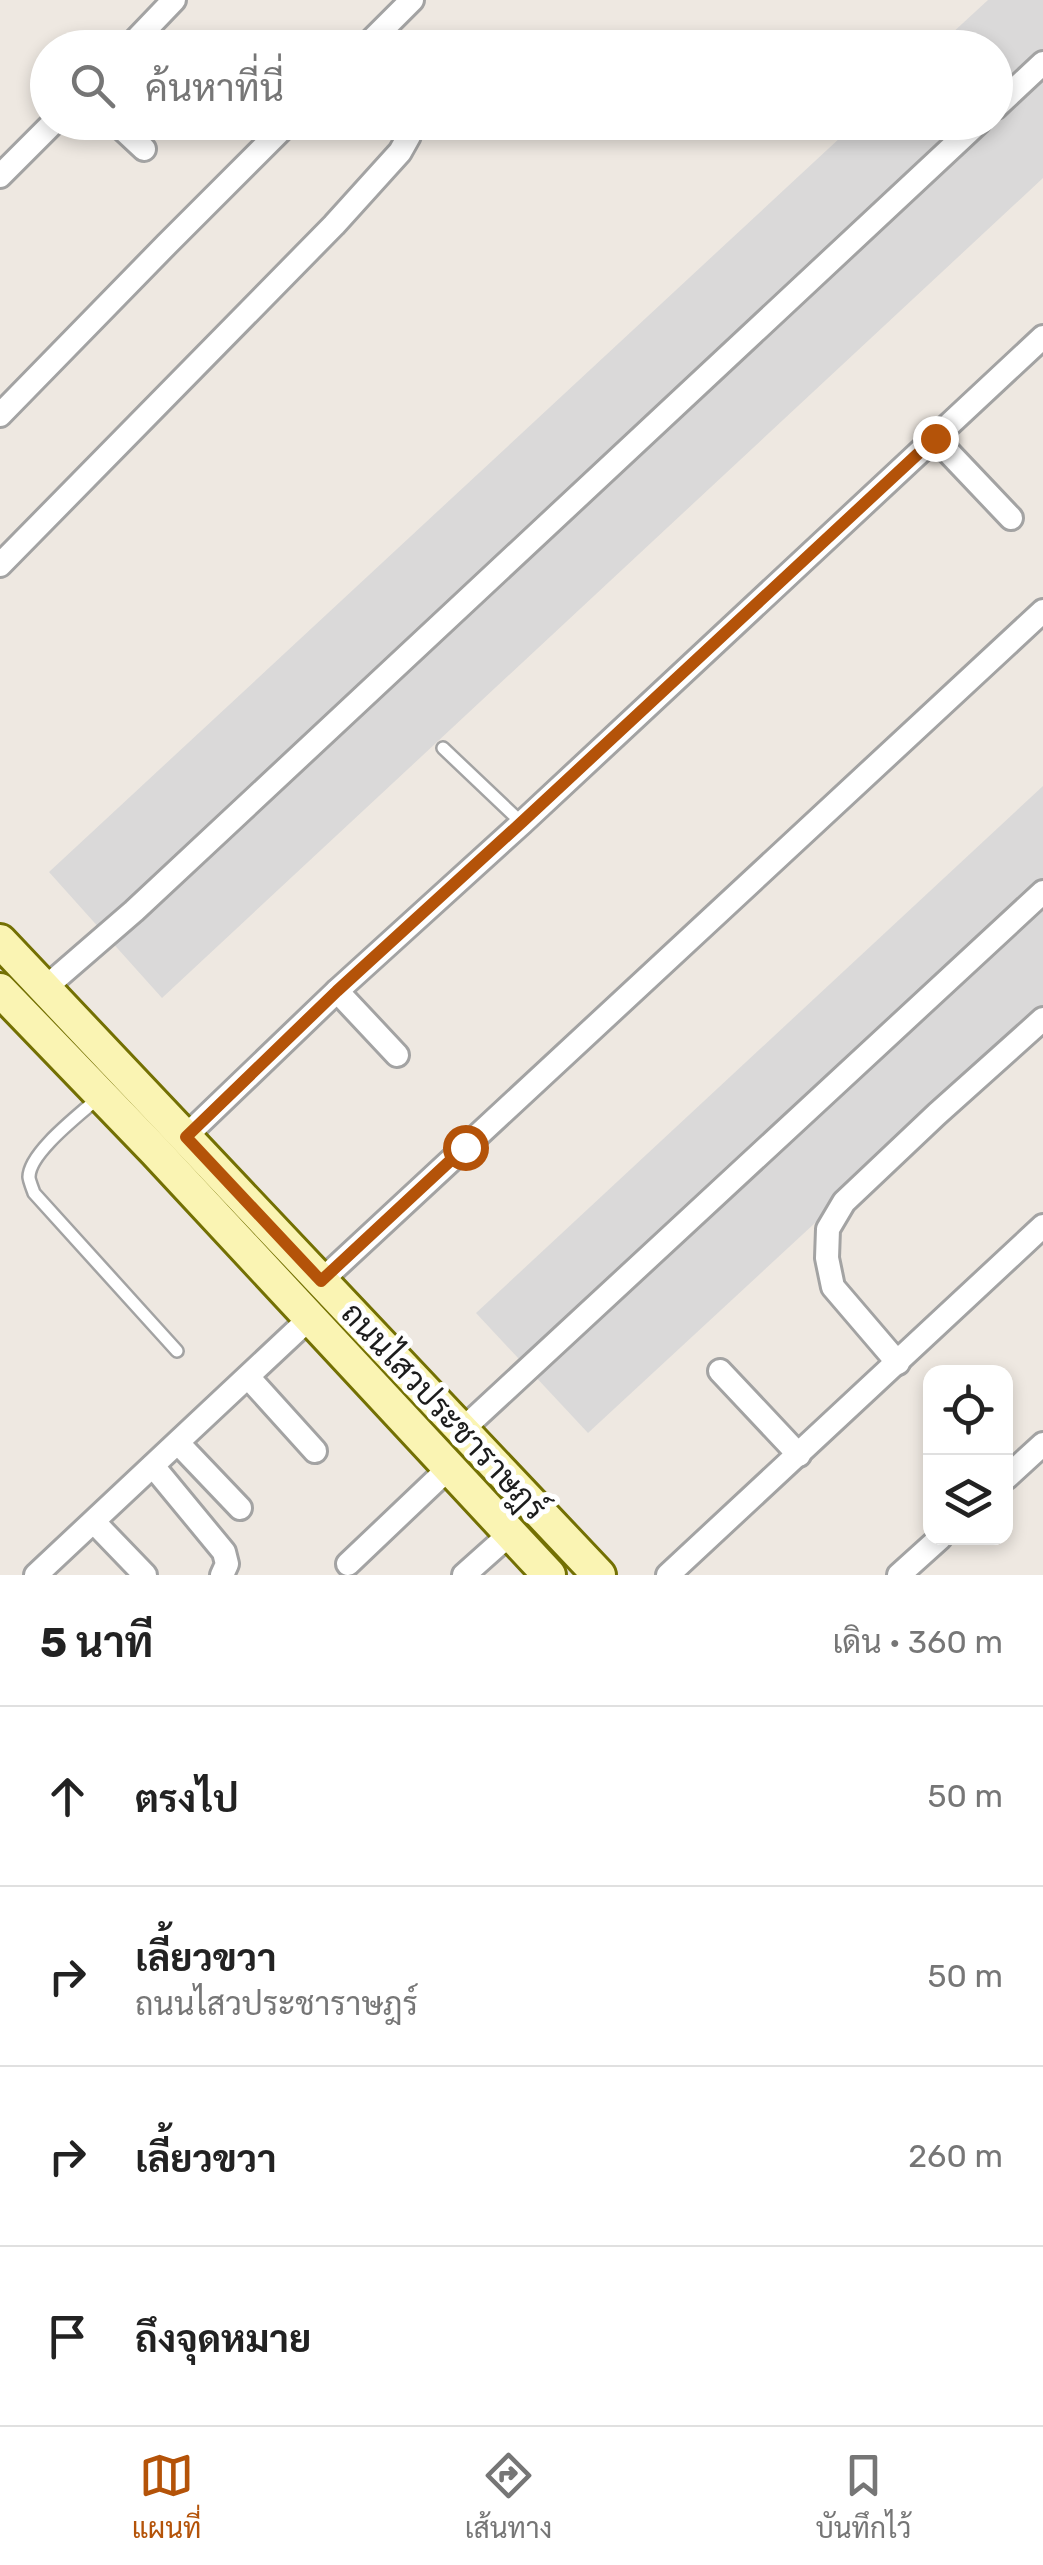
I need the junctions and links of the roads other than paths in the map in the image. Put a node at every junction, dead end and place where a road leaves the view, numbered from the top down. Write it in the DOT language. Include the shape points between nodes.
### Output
graph roads {
  1 [pos="174,0"];
  2 [pos="412,0"];
  3 [pos="145,30"];
  4 [pos="382,30"];
  5 [pos="1043,63"];
  6 [pos="1013,92"];
  7 [pos="36,140"];
  8 [pos="134,140"];
  9 [pos="271,140"];
  10 [pos="408,140"];
  11 [pos="960,140"];
  12 [pos="144,150"];
  13 [pos="0,176"];
  14 [pos="1043,337"];
  15 [pos="0,415"];
  16 [pos="935,438"];
  17 [pos="1011,518"];
  18 [pos="0,565"];
  19 [pos="1043,611"];
  20 [pos="444,748"];
  21 [pos="522,822"];
  22 [pos="1043,892"];
  23 [pos="0,941"];
  24 [pos="44,988"];
  25 [pos="0,990"];
  26 [pos="337,991"];
  27 [pos="1043,1019"];
  28 [pos="397,1055"];
  29 [pos="100,1095"];
  30 [pos="186,1137"];
  31 [pos="1043,1226"];
  32 [pos="321,1281"];
  33 [pos="310,1318"];
  34 [pos="177,1351"];
  35 [pos="898,1363"];
  36 [pos="720,1371"];
  37 [pos="249,1378"];
  38 [pos="462,1430"];
  39 [pos="178,1443"];
  40 [pos="1043,1444"];
  41 [pos="316,1452"];
  42 [pos="799,1456"];
  43 [pos="153,1466"];
  44 [pos="450,1466"];
  45 [pos="1013,1472"];
  46 [pos="240,1508"];
  47 [pos="94,1522"];
  48 [pos="511,1533"];
  49 [pos="932,1545"];
  50 [pos="348,1564"];
  51 [pos="36,1575"];
  52 [pos="145,1575"];
  53 [pos="222,1575"];
  54 [pos="464,1575"];
  55 [pos="549,1575"];
  56 [pos="599,1575"];
  57 [pos="668,1575"];
  58 [pos="899,1575"];
  1 -- 3 [label="street"];
  2 -- 4 [label="street"];
  5 -- 6 [label="street"];
  7 -- 13 [label="street"];
  8 -- 12 [label="street"];
  9 -- 15 [label="street"];
  10 -- 18 [label="street" via="334,225"];
  11 -- 24 [label="street"];
  14 -- 16 [label="street"];
  16 -- 17 [label="street"];
  16 -- 21 [label="street"];
  19 -- 32 [label="street"];
  20 -- 21 [label="lane"];
  21 -- 26 [label="street"];
  22 -- 38 [label="street"];
  23 -- 24 [label="main road, ถนนไสวประชาราษฎร์"];
  24 -- 30 [label="main road, ถนนไสวประชาราษฎร์"];
  25 -- 29 [label="main road, ถนนไสวประชาราษฎร์"];
  26 -- 28 [label="street"];
  26 -- 30 [label="street"];
  27 -- 35 [label="street" via="844,1202 828,1229 833,1286"];
  29 -- 33 [label="main road, ถนนไสวประชาราษฎร์"];
  29 -- 34 [label="lane" via="41,1152 29,1178 34,1193"];
  30 -- 32 [label="main road, ถนนไสวประชาราษฎร์"];
  31 -- 35 [label="street"];
  32 -- 38 [label="main road, ถนนไสวประชาราษฎร์"];
  33 -- 37 [label="street"];
  33 -- 44 [label="main road, ถนนไสวประชาราษฎร์"];
  35 -- 42 [label="street"];
  36 -- 42 [label="street"];
  37 -- 39 [label="street"];
  37 -- 41 [label="street"];
  38 -- 56 [label="main road, ถนนไสวประชาราษฎร์"];
  39 -- 43 [label="street"];
  39 -- 46 [label="street"];
  40 -- 45 [label="street"];
  42 -- 57 [label="street"];
  43 -- 47 [label="street"];
  43 -- 53 [label="street" via="224,1552"];
  44 -- 48 [label="main road, ถนนไสวประชาราษฎร์"];
  44 -- 50 [label="street"];
  47 -- 51 [label="street"];
  47 -- 52 [label="street"];
  48 -- 54 [label="street"];
  48 -- 55 [label="main road, ถนนไสวประชาราษฎร์"];
  49 -- 58 [label="street"];
}
